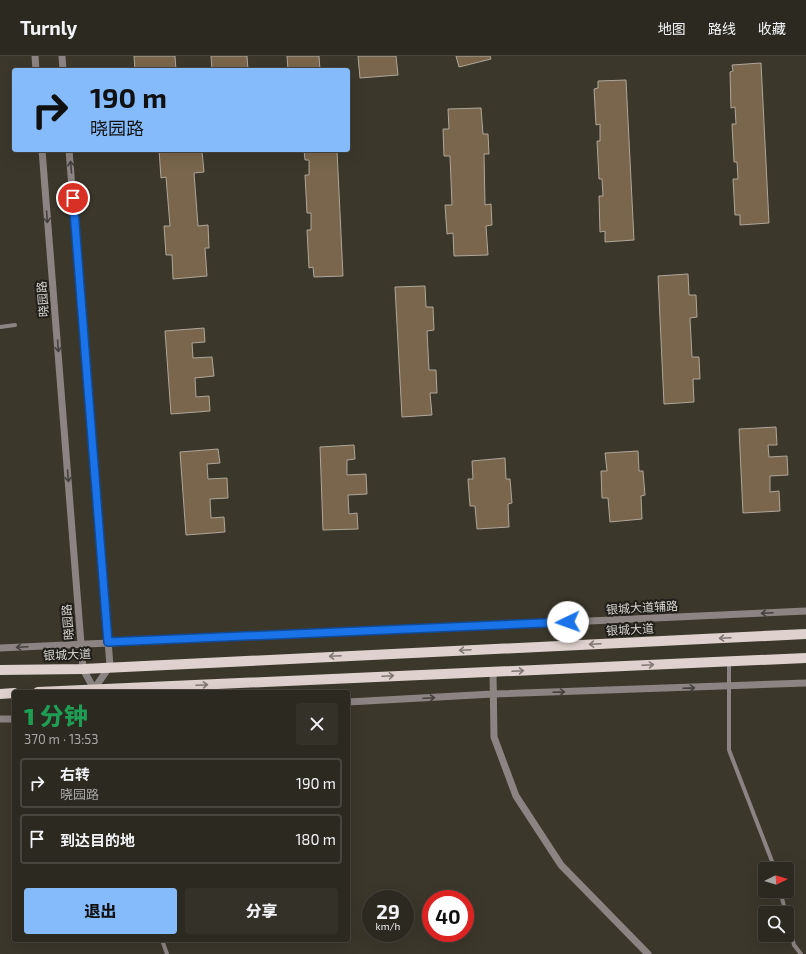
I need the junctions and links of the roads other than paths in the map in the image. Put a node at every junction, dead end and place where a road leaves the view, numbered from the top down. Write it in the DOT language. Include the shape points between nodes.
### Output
graph roads {
  1 [pos="35,56"];
  2 [pos="62,56"];
  3 [pos="36,68"];
  4 [pos="63,68"];
  5 [pos="42,152"];
  6 [pos="69,152"];
  7 [pos="15,326"];
  8 [pos="0,327"];
  9 [pos="806,611"];
  10 [pos="806,634"];
  11 [pos="108,642"];
  12 [pos="81,644"];
  13 [pos="0,648"];
  14 [pos="806,658"];
  15 [pos="729,661"];
  16 [pos="110,666"];
  17 [pos="83,668"];
  18 [pos="0,670"];
  19 [pos="493,672"];
  20 [pos="806,683"];
  21 [pos="729,686"];
  22 [pos="94,690"];
  23 [pos="95,690"];
  24 [pos="115,690"];
  25 [pos="12,693"];
  26 [pos="0,694"];
  27 [pos="493,694"];
  28 [pos="350,702"];
  29 [pos="0,719"];
  30 [pos="12,719"];
  31 [pos="772,862"];
  32 [pos="163,942"];
  33 [pos="793,942"];
  34 [pos="167,954"];
  35 [pos="648,954"];
  36 [pos="801,954"];
  1 -- 3 [label="street"];
  2 -- 4 [label="street"];
  5 -- 12 [label="street, 晓园路, one-way"];
  11 -- 6 [label="street, one-way"];
  7 -- 8 [label="street"];
  9 -- 11 [label="street, 银城大道辅路, one-way"];
  10 -- 16 [label="main road, 银城大道, one-way"];
  11 -- 12 [label="street, 银城大道辅路"];
  11 -- 16 [label="street"];
  12 -- 13 [label="street, 银城大道辅路, one-way"];
  12 -- 17 [label="street, 晓园路"];
  14 -- 15 [label="main road"];
  19 -- 15 [label="main road, one-way"];
  15 -- 21 [label="street"];
  16 -- 17 [label="main road, 银城大道"];
  16 -- 23 [label="street"];
  17 -- 18 [label="main road, 银城大道"];
  17 -- 22 [label="street, 晓园路"];
  24 -- 19 [label="main road, one-way"];
  19 -- 27 [label="street"];
  20 -- 21 [label="street"];
  27 -- 21 [label="street, one-way"];
  21 -- 31 [label="street" via="729,750"];
  25 -- 26 [label="main road"];
  28 -- 27 [label="street, one-way"];
  27 -- 35 [label="street" via="494,737 516,796 561,865"];
  29 -- 30 [label="street"];
  32 -- 34 [label="street"];
  33 -- 36 [label="street"];
}
